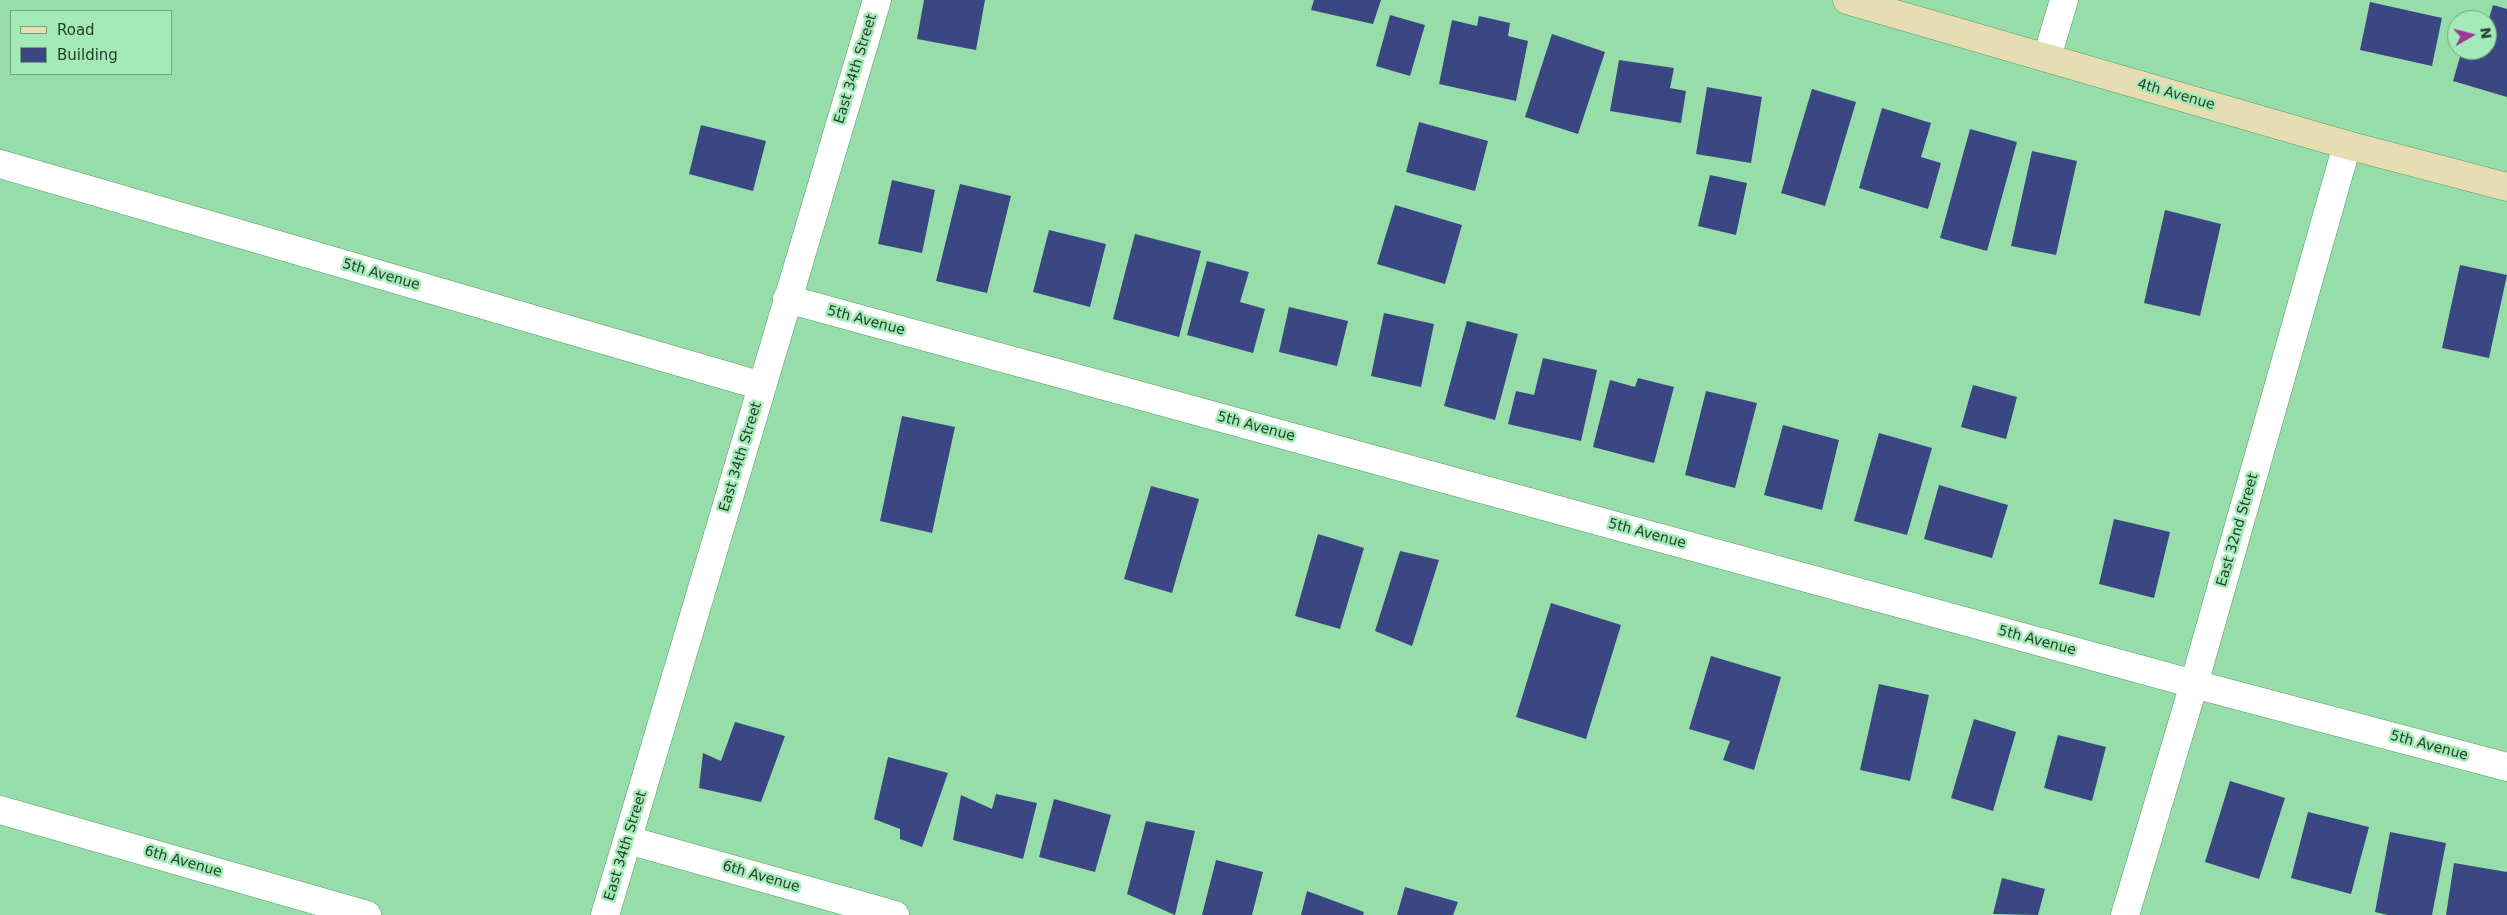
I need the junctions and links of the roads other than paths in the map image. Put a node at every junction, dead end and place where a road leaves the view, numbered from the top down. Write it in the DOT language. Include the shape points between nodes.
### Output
graph roads {
  1 [pos="877,0"];
  2 [pos="1847,0"];
  3 [pos="2064,0"];
  4 [pos="2047,57"];
  5 [pos="2347,144"];
  6 [pos="0,164"];
  7 [pos="2507,187"];
  8 [pos="787,299"];
  9 [pos="762,386"];
  10 [pos="2194,684"];
  11 [pos="2507,767"];
  12 [pos="0,810"];
  13 [pos="628,840"];
  14 [pos="367,915"];
  15 [pos="605,915"];
  16 [pos="895,915"];
  17 [pos="2125,915"];
  1 -- 8 [label="street, East 34th Street"];
  2 -- 4 [label="main road, 4th Avenue"];
  3 -- 4 [label="street"];
  4 -- 5 [label="main road, 4th Avenue"];
  5 -- 7 [label="main road, 4th Avenue"];
  5 -- 10 [label="street, East 32nd Street"];
  6 -- 9 [label="street, 5th Avenue"];
  8 -- 9 [label="street, East 34th Street"];
  8 -- 10 [label="street, 5th Avenue"];
  9 -- 13 [label="street, East 34th Street"];
  10 -- 11 [label="street, 5th Avenue"];
  10 -- 17 [label="street, East 32nd Street"];
  12 -- 14 [label="street, 6th Avenue"];
  13 -- 15 [label="street, East 34th Street"];
  13 -- 16 [label="street, 6th Avenue"];
}
